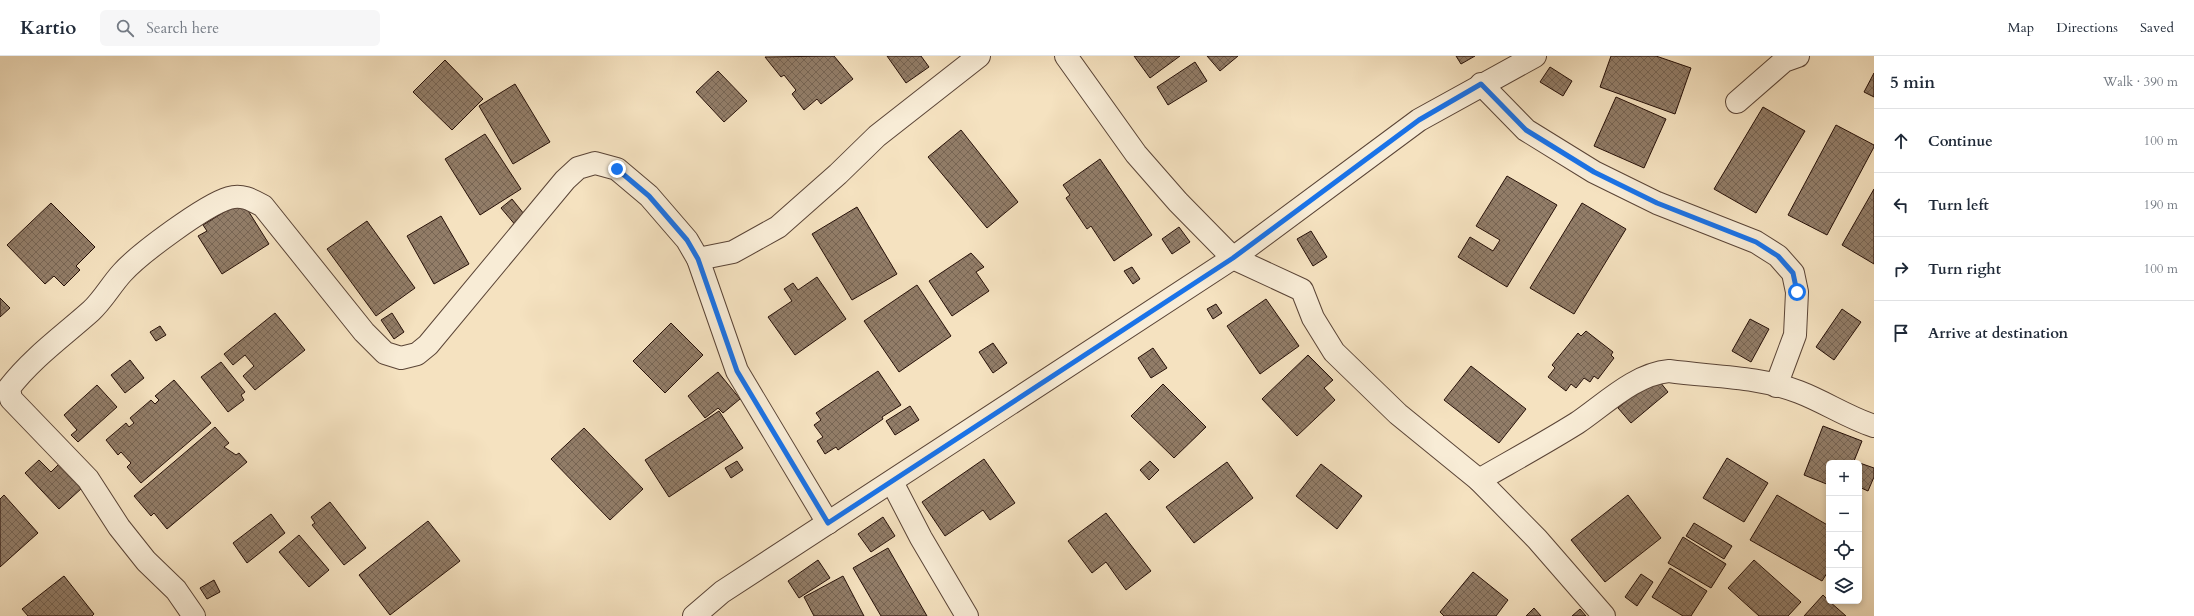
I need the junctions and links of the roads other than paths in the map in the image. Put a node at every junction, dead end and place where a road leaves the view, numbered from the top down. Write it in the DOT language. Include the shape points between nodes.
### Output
graph roads {
  1 [pos="979,56"];
  2 [pos="1066,56"];
  3 [pos="1535,56"];
  4 [pos="1798,56"];
  5 [pos="1481,84"];
  6 [pos="1737,102"];
  7 [pos="1233,258"];
  8 [pos="698,259"];
  9 [pos="1776,386"];
  10 [pos="1874,426"];
  11 [pos="1479,480"];
  12 [pos="892,482"];
  13 [pos="828,523"];
  14 [pos="194,616"];
  15 [pos="694,616"];
  16 [pos="967,616"];
  17 [pos="1604,616"];
  1 -- 8 [label="street" via="877,136 778,226 733,252"];
  2 -- 7 [label="street" via="1136,154 1178,202"];
  3 -- 5 [label="street"];
  4 -- 6 [label="street" via="1784,61"];
  5 -- 7 [label="street" via="1419,120"];
  5 -- 9 [label="street" via="1526,130 1594,172 1657,203 1756,242 1778,256 1793,273 1797,292 1795,335"];
  7 -- 11 [label="street" via="1302,290 1312,318 1334,352 1398,414"];
  7 -- 12 [label="street"];
  8 -- 13 [label="street" via="737,371"];
  8 -- 14 [label="street" via="687,240 649,196 617,169 595,163 578,168 565,180 428,345 417,354 401,358 385,353 364,332 263,206 247,197 241,197 230,198 208,207 122,272 93,310 23,370 9,388 11,399 88,479 119,527 146,561 176,590"];
  9 -- 10 [label="street" via="1799,392"];
  9 -- 11 [label="street" via="1669,371 1655,372 1629,386 1576,423"];
  11 -- 17 [label="street" via="1537,539"];
  12 -- 13 [label="street"];
  12 -- 16 [label="street" via="921,538"];
  13 -- 15 [label="street" via="722,592"];
}
